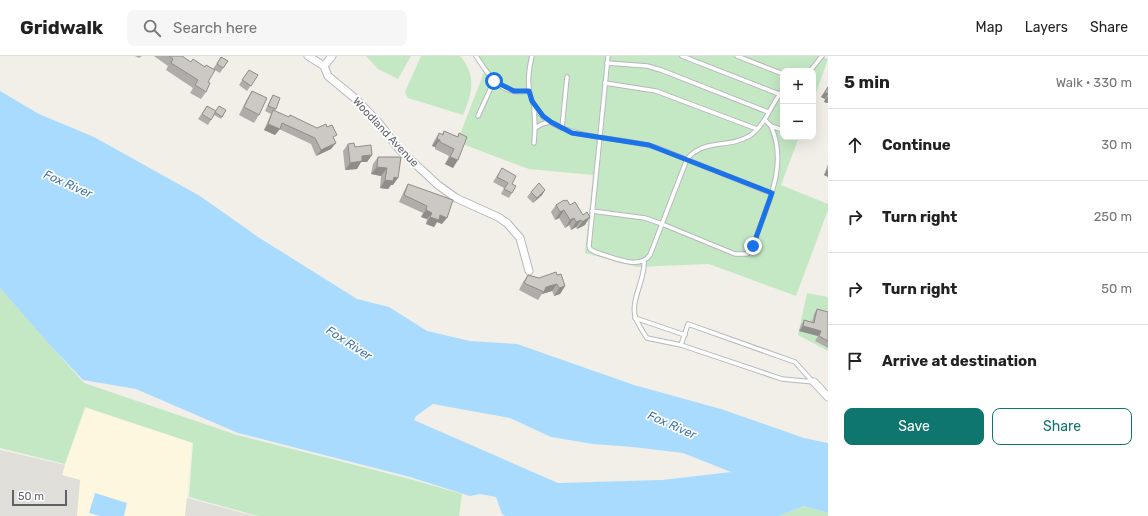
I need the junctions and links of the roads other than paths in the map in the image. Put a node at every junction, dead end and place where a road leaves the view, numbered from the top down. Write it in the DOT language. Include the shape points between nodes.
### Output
graph roads {
  1 [pos="308,56"];
  2 [pos="332,56"];
  3 [pos="476,56"];
  4 [pos="532,56"];
  5 [pos="608,56"];
  6 [pos="682,56"];
  7 [pos="737,56"];
  8 [pos="822,56"];
  9 [pos="607,63"];
  10 [pos="324,66"];
  11 [pos="815,68"];
  12 [pos="780,73"];
  13 [pos="567,77"];
  14 [pos="494,81"];
  15 [pos="605,84"];
  16 [pos="529,91"];
  17 [pos="779,94"];
  18 [pos="532,101"];
  19 [pos="768,112"];
  20 [pos="478,116"];
  21 [pos="764,120"];
  22 [pos="551,122"];
  23 [pos="771,126"];
  24 [pos="535,128"];
  25 [pos="562,128"];
  26 [pos="757,129"];
  27 [pos="780,129"];
  28 [pos="599,139"];
  29 [pos="534,143"];
  30 [pos="687,159"];
  31 [pos="772,193"];
  32 [pos="592,211"];
  33 [pos="662,224"];
  34 [pos="644,261"];
  35 [pos="529,271"];
  36 [pos="635,318"];
  37 [pos="685,335"];
  38 [pos="681,346"];
  39 [pos="814,382"];
  40 [pos="828,397"];
  1 -- 10 [label="street, Woodland Avenue"];
  2 -- 10 [label="street"];
  3 -- 14 [label="lane"];
  4 -- 16 [label="lane" via="528,76"];
  5 -- 9 [label="lane"];
  6 -- 17 [label="lane"];
  7 -- 12 [label="lane"];
  8 -- 11 [label="lane"];
  9 -- 15 [label="lane"];
  9 -- 19 [label="lane" via="647,66 661,70"];
  10 -- 35 [label="street, Woodland Avenue" via="328,76 357,100 399,149 438,185 456,198 507,223 520,238"];
  13 -- 25 [label="lane"];
  14 -- 16 [label="lane" via="514,91"];
  14 -- 20 [label="lane"];
  15 -- 26 [label="lane" via="656,91"];
  15 -- 28 [label="lane"];
  16 -- 18 [label="lane"];
  17 -- 19 [label="lane"];
  18 -- 22 [label="lane"];
  18 -- 24 [label="lane"];
  19 -- 21 [label="lane"];
  21 -- 23 [label="lane"];
  21 -- 26 [label="lane"];
  22 -- 24 [label="lane"];
  22 -- 25 [label="lane"];
  23 -- 27 [label="lane"];
  23 -- 31 [label="lane" via="779,163"];
  24 -- 29 [label="lane"];
  25 -- 28 [label="lane"];
  26 -- 30 [label="lane" via="734,143 700,148 692,152"];
  28 -- 30 [label="lane" via="649,145"];
  28 -- 32 [label="lane"];
  30 -- 31 [label="lane"];
  30 -- 33 [label="lane"];
  31 -- 33 [label="lane" via="753,246 747,254 735,254"];
  32 -- 33 [label="lane" via="632,216"];
  32 -- 34 [label="lane" via="588,242 590,249 635,263"];
  33 -- 34 [label="lane" via="650,255"];
  34 -- 36 [label="lane" via="645,268 636,298"];
  36 -- 37 [label="lane"];
  36 -- 38 [label="lane" via="647,338"];
  37 -- 38 [label="lane"];
  37 -- 39 [label="lane" via="688,324 795,362"];
  38 -- 39 [label="lane" via="782,379"];
  39 -- 40 [label="street"];
}
